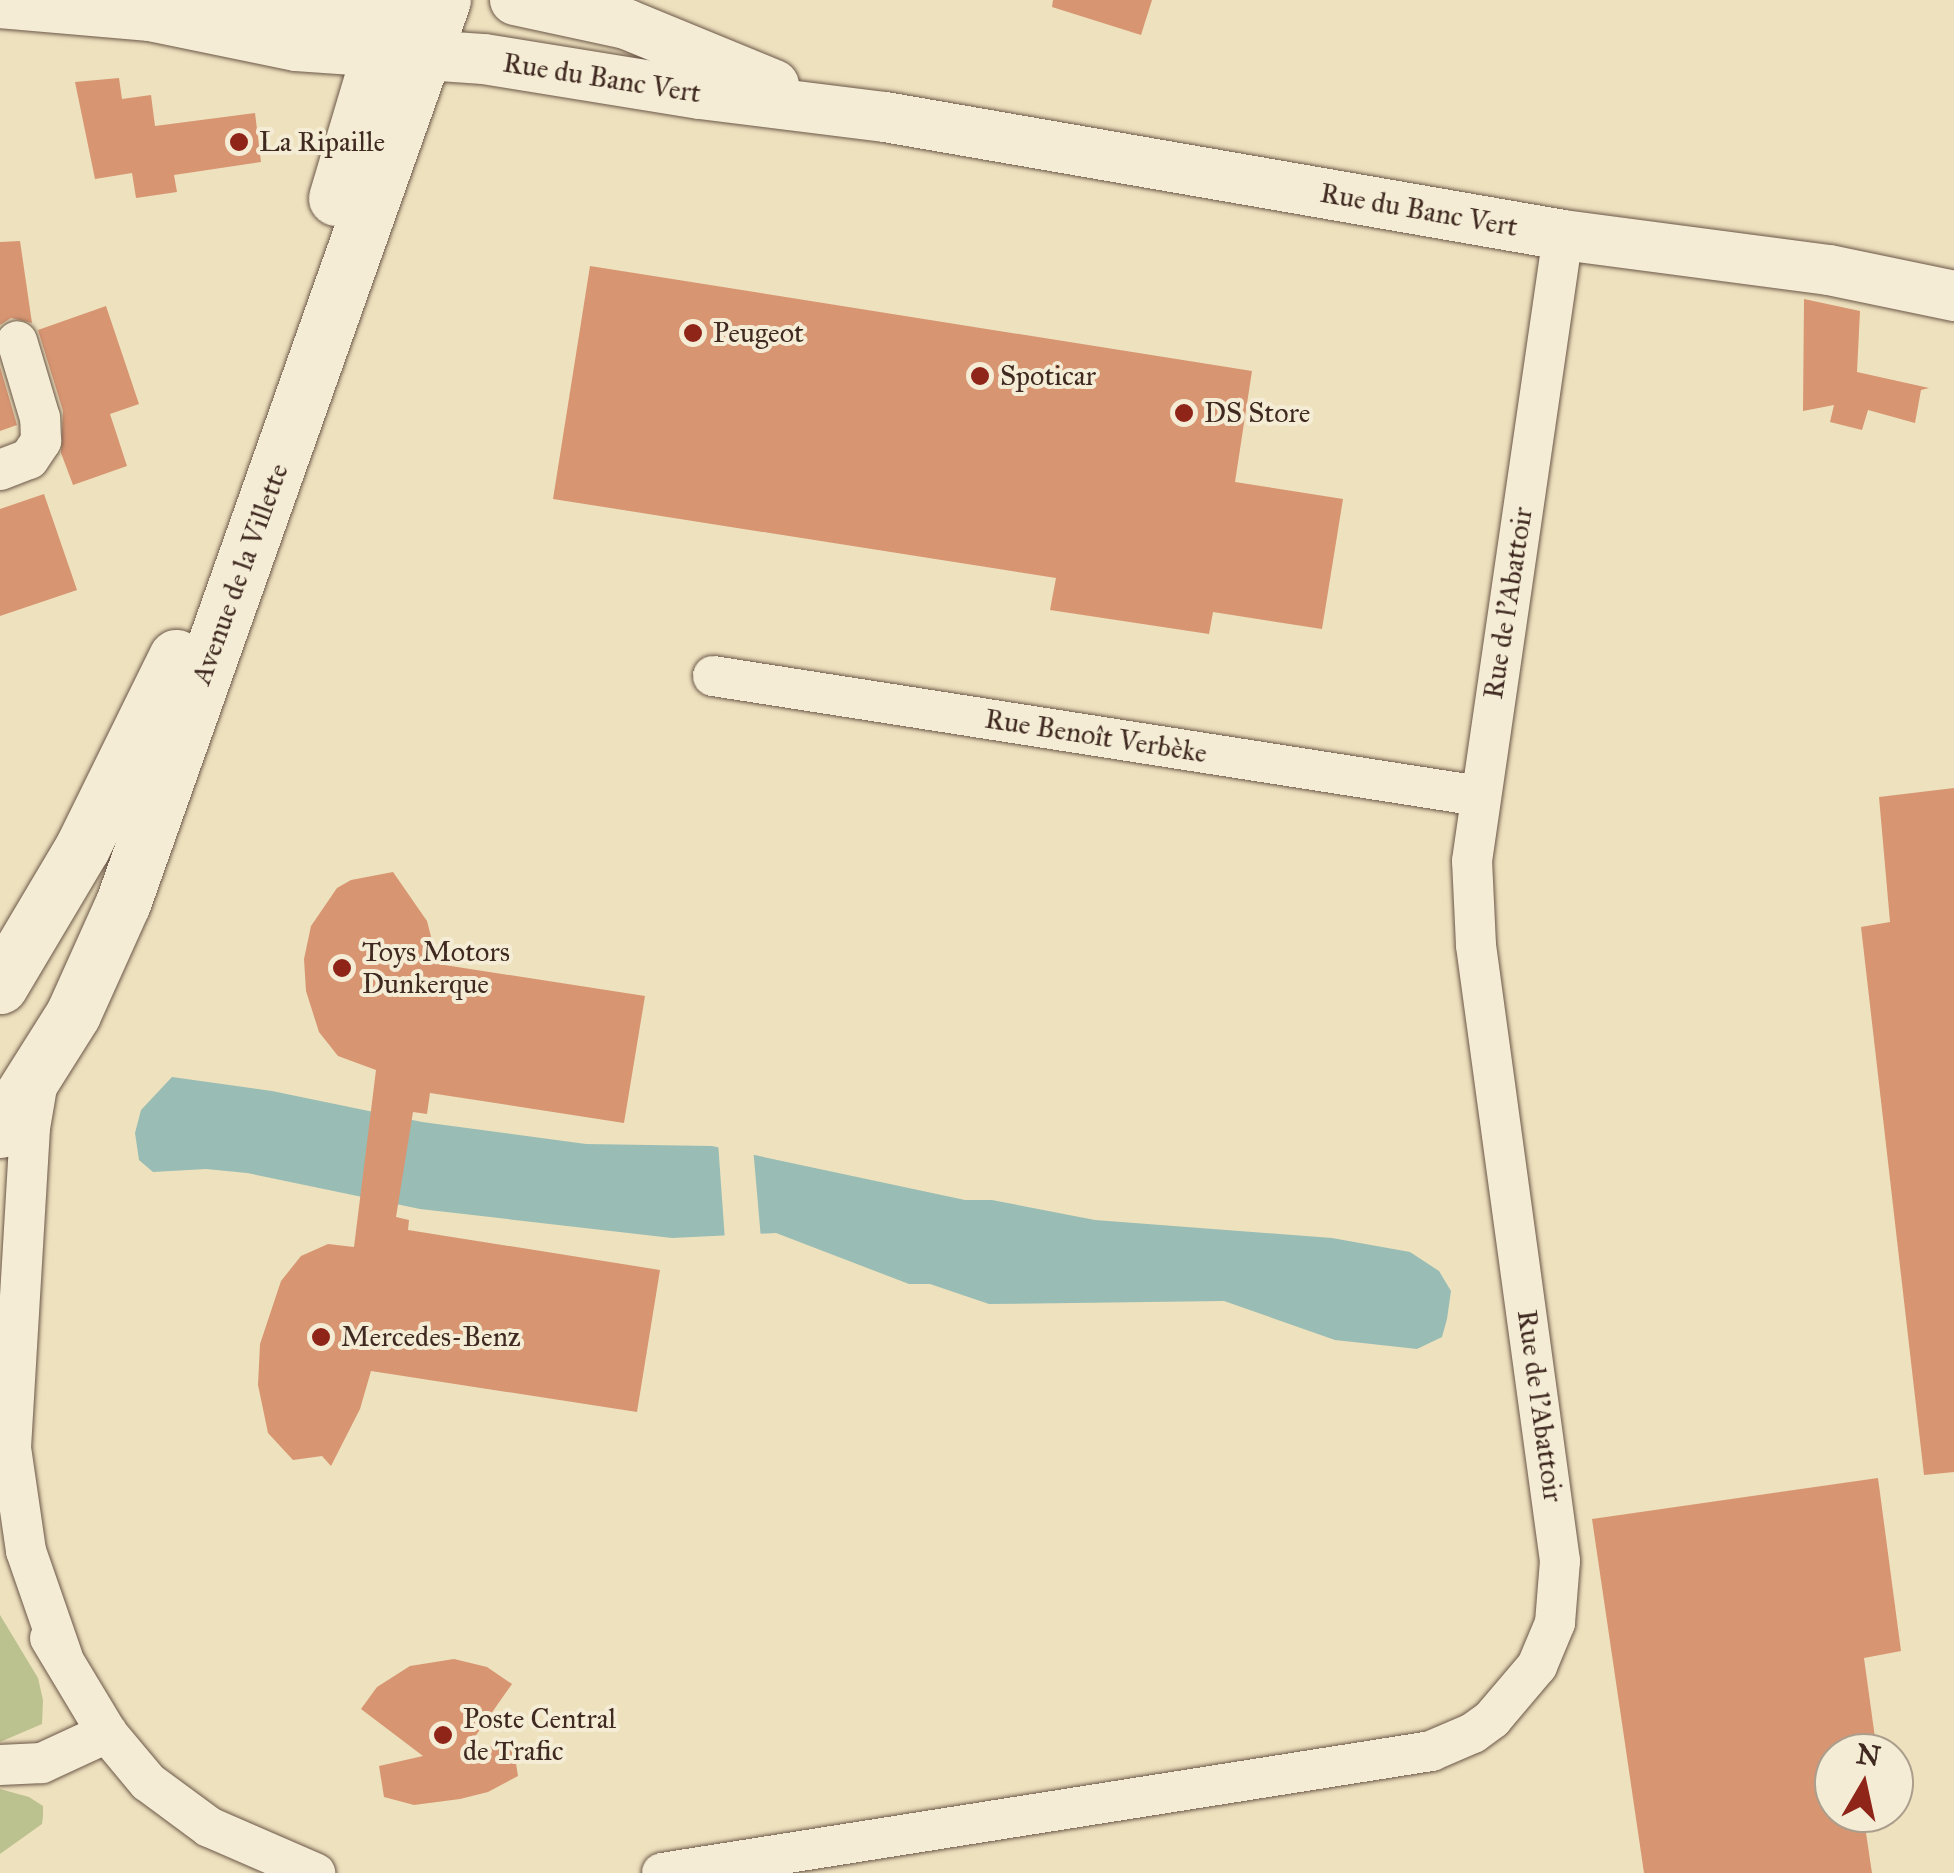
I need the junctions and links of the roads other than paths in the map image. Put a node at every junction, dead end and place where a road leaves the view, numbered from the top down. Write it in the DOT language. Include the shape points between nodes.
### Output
graph roads {
  1 [pos="515,0"];
  2 [pos="16,4"];
  3 [pos="414,20"];
  4 [pos="783,88"];
  5 [pos="884,117"];
  6 [pos="1563,234"];
  7 [pos="1954,296"];
  8 [pos="17,341"];
  9 [pos="0,470"];
  10 [pos="713,676"];
  11 [pos="1479,796"];
  12 [pos="0,986"];
  13 [pos="40,1072"];
  14 [pos="0,1130"];
  15 [pos="8,1314"];
  16 [pos="0,1550"];
  17 [pos="63,1658"];
  18 [pos="107,1733"];
  19 [pos="0,1764"];
  20 [pos="315,1873"];
  21 [pos="662,1873"];
  1 -- 4 [label="street, Rue du Banc Vert" via="626,24"];
  2 -- 3 [label="street, Rue du Banc Vert" via="159,0"];
  3 -- 4 [label="street, Rue du Banc Vert" via="572,42"];
  3 -- 5 [label="street, Rue du Banc Vert"];
  3 -- 12 [label="main road, Avenue de la Villette" via="180,647 82,848"];
  3 -- 13 [label="main road, Avenue de la Villette" via="123,904"];
  4 -- 5 [label="street, Rue du Banc Vert"];
  5 -- 6 [label="street, Rue du Banc Vert"];
  6 -- 7 [label="street, Rue du Banc Vert" via="1829,270"];
  6 -- 11 [label="street, Rue de l'Abattoir"];
  8 -- 9 [label="street" via="41,441 29,459"];
  10 -- 11 [label="street, Rue Benoît Verbèke"];
  11 -- 21 [label="street, Rue de l'Abattoir" via="1474,930 1560,1561 1555,1623 1524,1684 1473,1733 1432,1752"];
  13 -- 14 [label="main road, Avenue de la Villette"];
  13 -- 15 [label="street" via="30,1128 27,1236"];
  15 -- 17 [label="street" via="16,1500"];
  16 -- 17 [label="street"];
  17 -- 18 [label="street"];
  18 -- 19 [label="street" via="42,1763"];
  18 -- 20 [label="street" via="148,1782 188,1815"];
}
